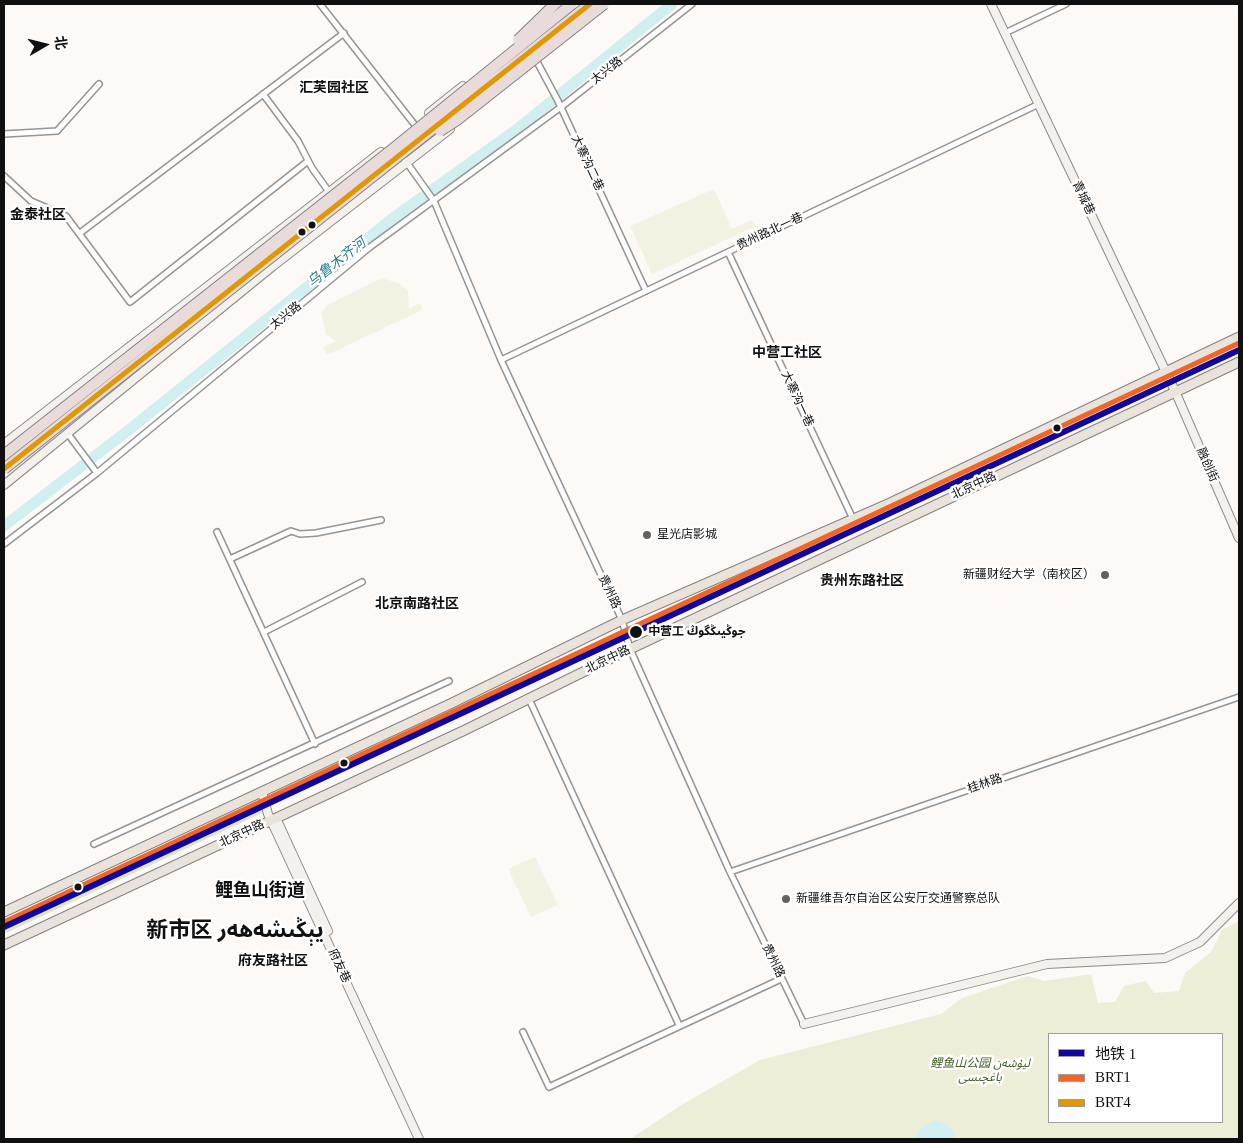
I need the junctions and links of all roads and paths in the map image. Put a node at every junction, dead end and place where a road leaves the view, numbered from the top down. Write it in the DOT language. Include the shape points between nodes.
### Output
graph roads {
  1 [pos="320,4"];
  2 [pos="555,4"];
  3 [pos="563,4"];
  4 [pos="572,4"];
  5 [pos="590,4"];
  6 [pos="606,4"];
  7 [pos="692,4"];
  8 [pos="991,4"];
  9 [pos="1066,4"];
  10 [pos="344,33"];
  11 [pos="1005,33"];
  12 [pos="522,40"];
  13 [pos="536,60"];
  14 [pos="497,63"];
  15 [pos="99,84"];
  16 [pos="263,94"];
  17 [pos="1040,104"];
  18 [pos="561,107"];
  19 [pos="416,126"];
  20 [pos="4,134"];
  21 [pos="427,141"];
  22 [pos="393,143"];
  23 [pos="308,161"];
  24 [pos="407,162"];
  25 [pos="4,176"];
  26 [pos="329,192"];
  27 [pos="433,200"];
  28 [pos="80,233"];
  29 [pos="728,252"];
  30 [pos="646,291"];
  31 [pos="1239,337"];
  32 [pos="501,360"];
  33 [pos="1239,362"];
  34 [pos="1165,372"];
  35 [pos="1175,391"];
  36 [pos="68,434"];
  37 [pos="4,444"];
  38 [pos="4,455"];
  39 [pos="4,469"];
  40 [pos="96,471"];
  41 [pos="4,485"];
  42 [pos="853,519"];
  43 [pos="381,520"];
  44 [pos="217,532"];
  45 [pos="1239,538"];
  46 [pos="4,544"];
  47 [pos="230,559"];
  48 [pos="362,582"];
  49 [pos="622,620"];
  50 [pos="264,632"];
  51 [pos="630,649"];
  52 [pos="448,681"];
  53 [pos="1239,697"];
  54 [pos="529,699"];
  55 [pos="314,744"];
  56 [pos="262,792"];
  57 [pos="274,819"];
  58 [pos="94,844"];
  59 [pos="730,872"];
  60 [pos="1239,903"];
  61 [pos="4,912"];
  62 [pos="4,945"];
  63 [pos="781,979"];
  64 [pos="679,1024"];
  65 [pos="804,1024"];
  66 [pos="523,1032"];
  67 [pos="419,1139"];
  68 [pos="425,1139"];
  1 -- 10 [label="street"];
  2 -- 14 [label="highway, bridge"];
  3 -- 12 [label="street"];
  4 -- 14 [label="highway, bridge"];
  5 -- 21 [label="highway, bridge"];
  6 -- 13 [label="street"];
  6 -- 21 [label="highway, bridge"];
  7 -- 18 [label="street, 太兴路"];
  8 -- 11 [label="street, 青城巷"];
  9 -- 11 [label="street"];
  10 -- 16 [label="street"];
  10 -- 19 [label="street"];
  11 -- 17 [label="street, 青城巷"];
  12 -- 13 [label="street, 大寨沟二巷"];
  12 -- 19 [label="street"];
  13 -- 18 [label="street, 大寨沟二巷"];
  13 -- 21 [label="street"];
  14 -- 38 [label="highway, bridge"];
  15 -- 20 [label="street" via="58,131"];
  16 -- 23 [label="street" via="298,141"];
  16 -- 28 [label="street"];
  17 -- 29 [label="street, 贵州路北一巷"];
  17 -- 34 [label="street, 青城巷"];
  18 -- 27 [label="street, 太兴路"];
  18 -- 30 [label="street, 大寨沟二巷"];
  19 -- 21 [label="street"];
  19 -- 22 [label="street"];
  21 -- 24 [label="street"];
  21 -- 39 [label="highway, bridge"];
  22 -- 24 [label="street, 贵州路"];
  22 -- 26 [label="street"];
  23 -- 26 [label="street"];
  23 -- 28 [label="street" via="130,302"];
  24 -- 27 [label="street, 贵州路"];
  24 -- 36 [label="street" via="272,266"];
  25 -- 28 [label="street" via="31,201 66,216"];
  26 -- 37 [label="street"];
  27 -- 32 [label="street, 贵州路"];
  27 -- 40 [label="street, 太兴路" via="370,247"];
  29 -- 30 [label="street, 贵州路北一巷"];
  29 -- 42 [label="street, 大寨沟一巷"];
  30 -- 32 [label="street, 贵州路北一巷"];
  31 -- 34 [label="main road, 北京中路"];
  32 -- 49 [label="street, 贵州路"];
  33 -- 35 [label="main road, 北京中路"];
  34 -- 35 [label="street, 青城巷"];
  34 -- 42 [label="main road, 北京中路"];
  35 -- 45 [label="street, 融创街"];
  35 -- 51 [label="main road, 北京中路"];
  36 -- 40 [label="street"];
  36 -- 41 [label="street"];
  40 -- 46 [label="street, 太兴路"];
  42 -- 49 [label="main road, 北京中路"];
  43 -- 47 [label="street" via="316,533 291,531"];
  44 -- 47 [label="street"];
  47 -- 50 [label="street"];
  48 -- 50 [label="street"];
  49 -- 51 [label="street, 贵州路"];
  49 -- 56 [label="main road, 北京中路"];
  50 -- 55 [label="street"];
  51 -- 54 [label="main road, 北京中路"];
  51 -- 59 [label="street, 贵州路"];
  52 -- 55 [label="street"];
  53 -- 59 [label="street, 桂林路"];
  54 -- 57 [label="main road, 北京中路"];
  54 -- 64 [label="street"];
  55 -- 58 [label="street"];
  56 -- 57 [label="street, 府友巷"];
  56 -- 61 [label="main road, 北京中路"];
  57 -- 62 [label="main road, 北京中路"];
  57 -- 67 [label="street, 府友巷"];
  57 -- 68 [label="street, 府友巷"];
  59 -- 63 [label="street, 贵州路"];
  60 -- 65 [label="street" via="1200,942 1165,958 1047,964"];
  63 -- 64 [label="street"];
  63 -- 65 [label="street, 贵州路"];
  64 -- 66 [label="street" via="549,1087"];
}
